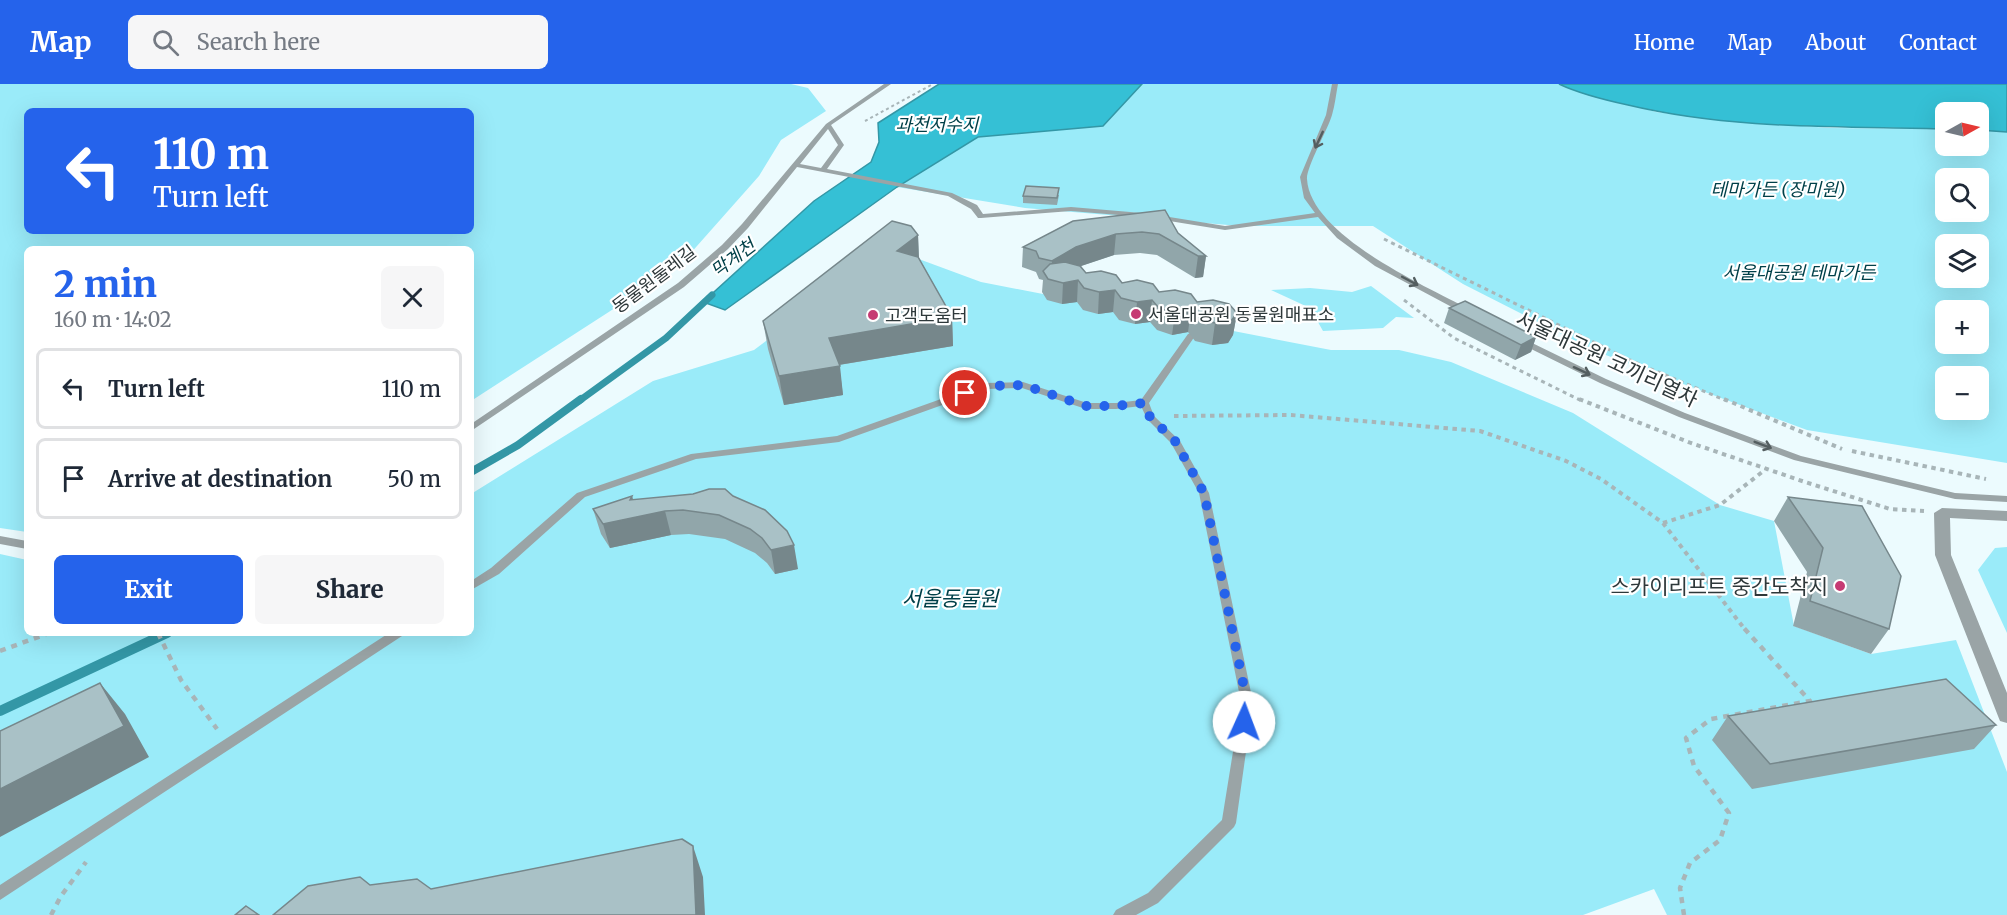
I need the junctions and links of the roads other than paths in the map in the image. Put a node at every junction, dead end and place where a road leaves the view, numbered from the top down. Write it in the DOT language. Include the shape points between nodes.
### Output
graph roads {
  1 [pos="888,84"];
  2 [pos="1335,84"];
  3 [pos="828,125"];
  4 [pos="794,165"];
  5 [pos="823,170"];
  6 [pos="1320,215"];
  7 [pos="1479,318"];
  8 [pos="1510,334"];
  9 [pos="1191,336"];
  10 [pos="1144,403"];
  11 [pos="474,426"];
  12 [pos="2007,499"];
  13 [pos="2007,516"];
  14 [pos="0,540"];
  15 [pos="24,544"];
  16 [pos="474,584"];
  17 [pos="393,636"];
  18 [pos="2007,716"];
  19 [pos="0,893"];
  20 [pos="1121,915"];
  1 -- 3 [label="lane, 동물원둘레길"];
  2 -- 6 [label="lane, one-way" via="1329,115 1303,177 1308,198"];
  3 -- 4 [label="lane, 동물원둘레길"];
  3 -- 5 [label="lane" via="841,145"];
  4 -- 5 [label="lane"];
  4 -- 11 [label="lane, 동물원둘레길" via="725,247 681,285"];
  5 -- 6 [label="lane" via="950,194 974,207 981,216 1071,209 1225,228"];
  6 -- 7 [label="lane, one-way" via="1340,236 1378,264"];
  8 -- 12 [label="lane, 서울대공원 코끼리열차, one-way" via="1603,381 1798,458 1955,495"];
  9 -- 10 [label="lane"];
  10 -- 16 [label="lane" via="1086,406 1023,385 986,386 839,439 695,456 581,495 495,571"];
  10 -- 20 [label="lane" via="1150,417 1175,441 1204,493 1247,702 1229,823 1153,898"];
  13 -- 18 [label="street" via="1942,513 1943,555"];
  14 -- 15 [label="lane"];
  17 -- 19 [label="lane"];
}
